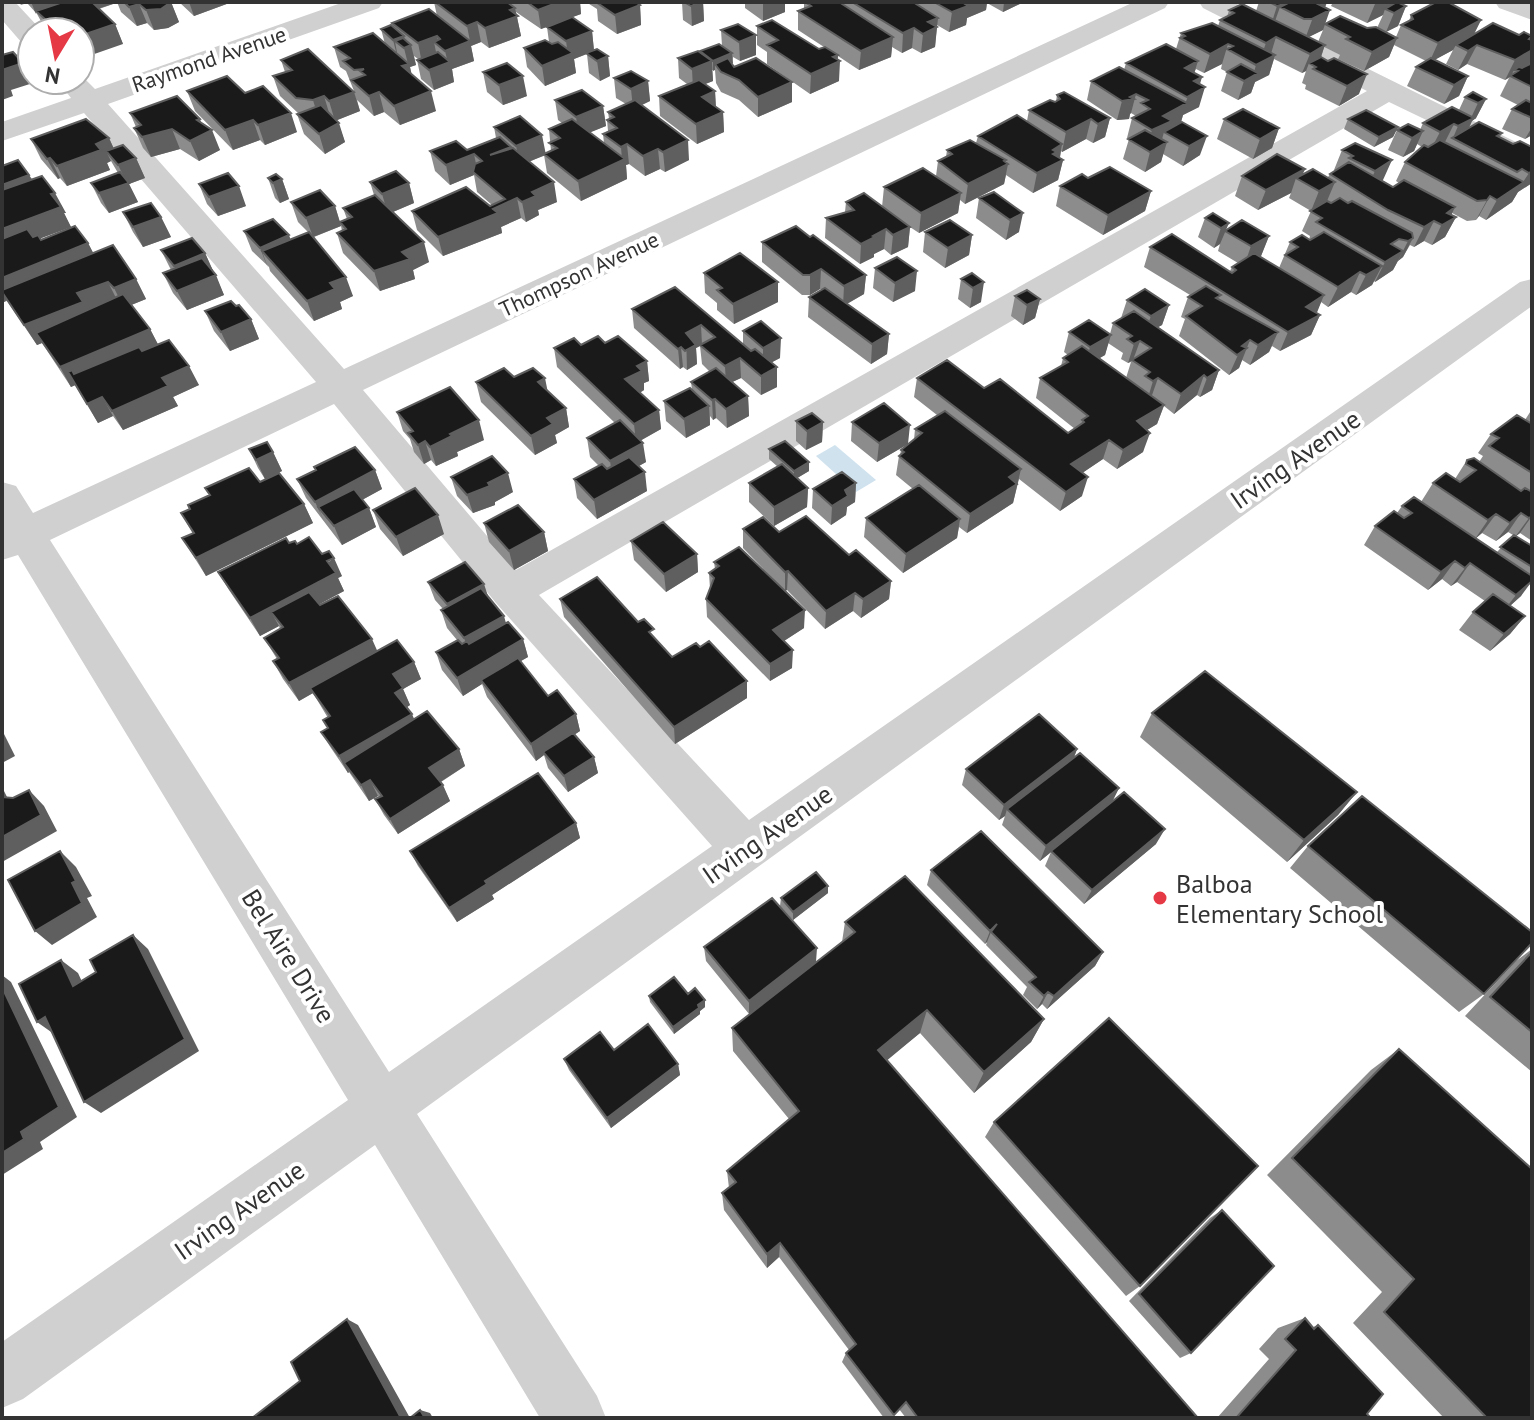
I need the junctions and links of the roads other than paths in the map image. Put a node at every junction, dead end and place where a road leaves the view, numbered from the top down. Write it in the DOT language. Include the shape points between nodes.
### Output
graph roads {
  1 [pos="370,2"];
  2 [pos="1156,2"];
  3 [pos="1212,2"];
  4 [pos="1508,2"];
  5 [pos="2,4"];
  6 [pos="1532,12"];
  7 [pos="16,19"];
  8 [pos="96,85"];
  9 [pos="1389,90"];
  10 [pos="69,96"];
  11 [pos="85,96"];
  12 [pos="2,132"];
  13 [pos="1532,162"];
  14 [pos="1532,290"];
  15 [pos="340,387"];
  16 [pos="10,525"];
  17 [pos="511,592"];
  18 [pos="745,849"];
  19 [pos="384,1107"];
  20 [pos="2,1378"];
  21 [pos="575,1418"];
  1 -- 8 [label="street, Raymond Avenue"];
  2 -- 15 [label="street, Thompson Avenue"];
  3 -- 9 [label="street"];
  4 -- 6 [label="street"];
  5 -- 7 [label="street"];
  9 -- 13 [label="street"];
  9 -- 17 [label="street"];
  10 -- 12 [label="street, Raymond Avenue"];
  11 -- 15 [label="street"];
  14 -- 18 [label="street, Irving Avenue"];
  15 -- 16 [label="street, Thompson Avenue"];
  15 -- 17 [label="street"];
  16 -- 19 [label="street, Bel Aire Drive"];
  17 -- 18 [label="street"];
  18 -- 19 [label="street, Irving Avenue"];
  19 -- 20 [label="street, Irving Avenue"];
  19 -- 21 [label="street, Bel Aire Drive"];
}
